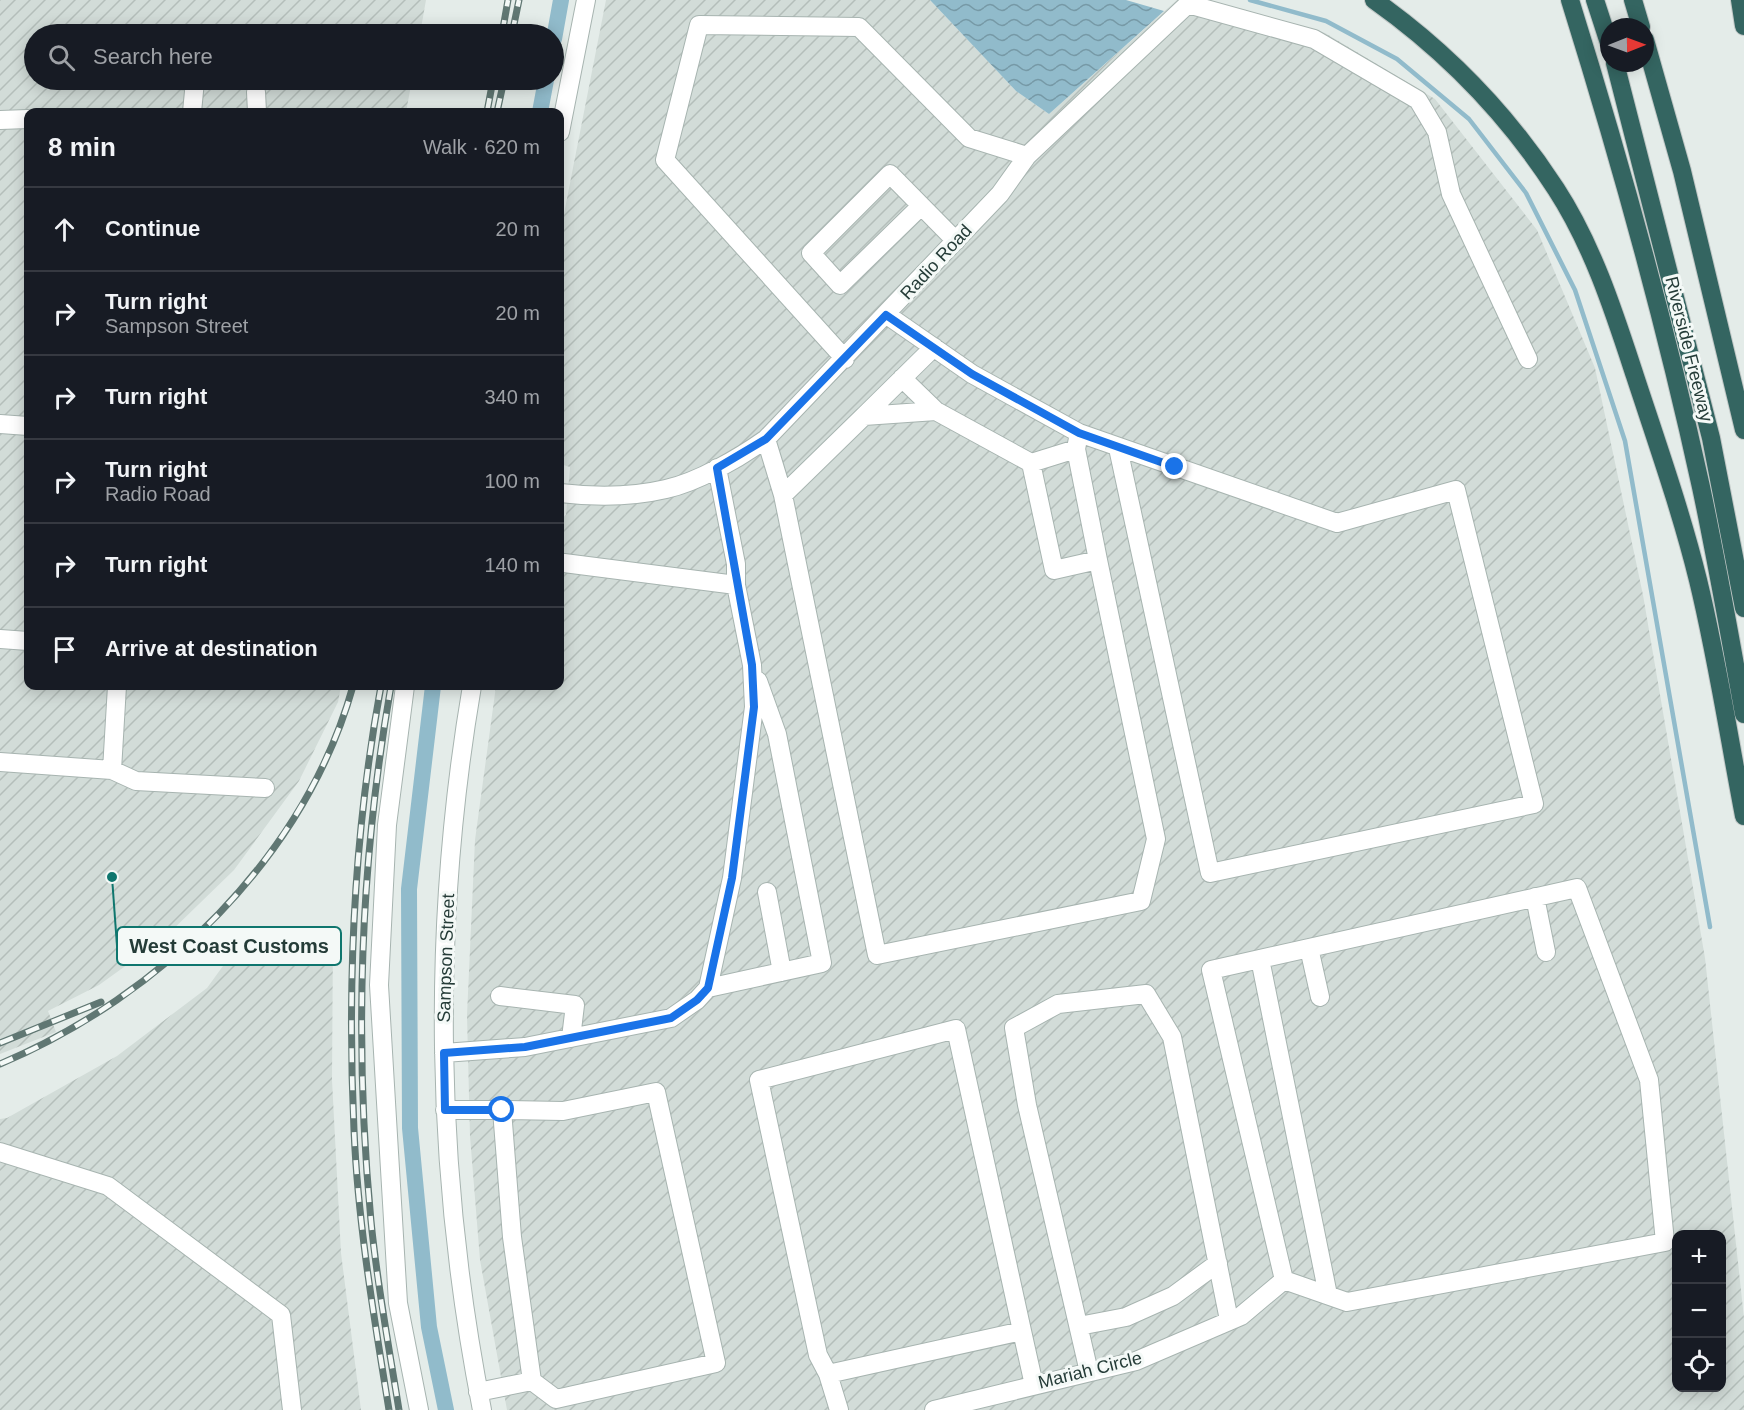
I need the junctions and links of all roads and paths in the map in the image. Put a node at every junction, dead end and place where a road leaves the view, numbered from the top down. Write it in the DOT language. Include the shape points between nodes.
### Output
graph roads {
  1 [pos="586,0"];
  2 [pos="1374,0"];
  3 [pos="1570,0"];
  4 [pos="1595,0"];
  5 [pos="1633,0"];
  6 [pos="1740,0"];
  7 [pos="1601,18"];
  8 [pos="1638,18"];
  9 [pos="1744,26"];
  10 [pos="1617,72"];
  11 [pos="1654,72"];
  12 [pos="194,90"];
  13 [pos="256,92"];
  14 [pos="192,108"];
  15 [pos="257,108"];
  16 [pos="564,112"];
  17 [pos="24,119"];
  18 [pos="0,120"];
  19 [pos="1027,156"];
  20 [pos="921,206"];
  21 [pos="956,241"];
  22 [pos="886,315"];
  23 [pos="934,347"];
  24 [pos="1528,358"];
  25 [pos="845,359"];
  26 [pos="902,378"];
  27 [pos="936,411"];
  28 [pos="864,416"];
  29 [pos="0,424"];
  30 [pos="24,426"];
  31 [pos="1744,430"];
  32 [pos="766,439"];
  33 [pos="1077,441"];
  34 [pos="1118,448"];
  35 [pos="1031,463"];
  36 [pos="717,468"];
  37 [pos="564,493"];
  38 [pos="783,495"];
  39 [pos="1098,560"];
  40 [pos="564,564"];
  41 [pos="736,585"];
  42 [pos="1744,608"];
  43 [pos="0,639"];
  44 [pos="24,641"];
  45 [pos="752,665"];
  46 [pos="117,690"];
  47 [pos="404,690"];
  48 [pos="470,690"];
  49 [pos="1744,714"];
  50 [pos="0,762"];
  51 [pos="112,770"];
  52 [pos="265,788"];
  53 [pos="1744,816"];
  54 [pos="767,892"];
  55 [pos="1535,897"];
  56 [pos="1309,948"];
  57 [pos="1546,952"];
  58 [pos="1260,958"];
  59 [pos="782,972"];
  60 [pos="708,988"];
  61 [pos="500,996"];
  62 [pos="1320,997"];
  63 [pos="571,1038"];
  64 [pos="444,1053"];
  65 [pos="445,1110"];
  66 [pos="502,1110"];
  67 [pos="0,1152"];
  68 [pos="1218,1263"];
  69 [pos="1284,1280"];
  70 [pos="1328,1295"];
  71 [pos="1235,1318"];
  72 [pos="1079,1326"];
  73 [pos="1022,1331"];
  74 [pos="1089,1372"];
  75 [pos="828,1374"];
  76 [pos="532,1381"];
  77 [pos="1034,1385"];
  78 [pos="480,1401"];
  79 [pos="292,1410"];
  80 [pos="419,1410"];
  81 [pos="838,1410"];
  82 [pos="934,1410"];
  1 -- 16 [label="street"];
  2 -- 53 [label="highway" via="1448,58 1485,98 1557,190 1586,243 1610,301 1698,579"];
  3 -- 49 [label="highway, Riverside Freeway" via="1656,299 1701,487"];
  4 -- 7 [label="highway"];
  5 -- 8 [label="highway"];
  6 -- 9 [label="highway"];
  10 -- 42 [label="highway" via="1711,438"];
  11 -- 31 [label="highway, Riverside Freeway" via="1688,192"];
  12 -- 14 [label="street"];
  13 -- 15 [label="street"];
  17 -- 18 [label="street"];
  19 -- 21 [label="street, Radio Road" via="1000,194"];
  19 -- 24 [label="street, Radio Road" via="1188,4 1314,39 1418,100 1437,132 1451,194"];
  19 -- 25 [label="street" via="969,138 859,27 699,25 665,160"];
  20 -- 20 [label="street" via="890,174 811,253 840,285"];
  20 -- 21 [label="street"];
  21 -- 22 [label="street, Radio Road"];
  22 -- 23 [label="street"];
  22 -- 25 [label="street, Radio Road"];
  23 -- 26 [label="street"];
  23 -- 33 [label="street"];
  25 -- 32 [label="street, Radio Road"];
  26 -- 27 [label="street"];
  26 -- 28 [label="street"];
  27 -- 28 [label="street"];
  27 -- 35 [label="street"];
  28 -- 38 [label="street"];
  29 -- 30 [label="street"];
  32 -- 36 [label="street, Radio Road"];
  32 -- 38 [label="street"];
  33 -- 34 [label="street"];
  33 -- 35 [label="street"];
  33 -- 39 [label="street"];
  34 -- 34 [label="street" via="1337,523 1456,490 1534,804 1210,873"];
  35 -- 39 [label="street" via="1054,570"];
  36 -- 37 [label="street, Radio Road" via="667,489 594,497"];
  36 -- 41 [label="street" via="736,564"];
  38 -- 39 [label="street" via="877,955 1141,901 1156,839"];
  40 -- 41 [label="street"];
  41 -- 45 [label="street"];
  43 -- 44 [label="street"];
  45 -- 59 [label="street" via="777,734 822,963"];
  45 -- 60 [label="street" via="754,707 732,878"];
  46 -- 51 [label="street"];
  47 -- 80 [label="street" via="387,825 379,985 398,1303"];
  48 -- 64 [label="street, Sampson Street" via="459,756 446,901"];
  50 -- 51 [label="street"];
  51 -- 52 [label="street" via="136,781"];
  54 -- 59 [label="street"];
  55 -- 56 [label="street"];
  55 -- 57 [label="street"];
  55 -- 70 [label="street" via="1577,888 1649,1080 1665,1242 1347,1302"];
  56 -- 58 [label="street"];
  56 -- 62 [label="street"];
  58 -- 69 [label="street" via="1211,970"];
  58 -- 70 [label="street"];
  59 -- 60 [label="street"];
  60 -- 63 [label="street" via="671,1018"];
  61 -- 63 [label="street" via="575,1005"];
  63 -- 64 [label="street" via="525,1047"];
  64 -- 65 [label="street, Sampson Street"];
  65 -- 66 [label="street"];
  65 -- 78 [label="street, Sampson Street" via="461,1294"];
  66 -- 76 [label="street" via="512,1237"];
  66 -- 76 [label="street" via="562,1111 656,1092 716,1362 556,1399"];
  67 -- 79 [label="street" via="108,1186 281,1315"];
  68 -- 71 [label="street"];
  68 -- 72 [label="street" via="1173,1296 1126,1317"];
  68 -- 72 [label="street" via="1172,1037 1146,994 1058,1004 1014,1028 1027,1105"];
  69 -- 70 [label="street"];
  69 -- 71 [label="street, Mariah Circle"];
  71 -- 74 [label="street, Mariah Circle" via="1136,1361"];
  72 -- 74 [label="street"];
  73 -- 75 [label="street"];
  73 -- 75 [label="street" via="956,1029 759,1080 818,1355"];
  73 -- 77 [label="street"];
  74 -- 77 [label="street, Mariah Circle"];
  75 -- 81 [label="street"];
  76 -- 78 [label="street"];
  77 -- 82 [label="street, Mariah Circle"];
}
